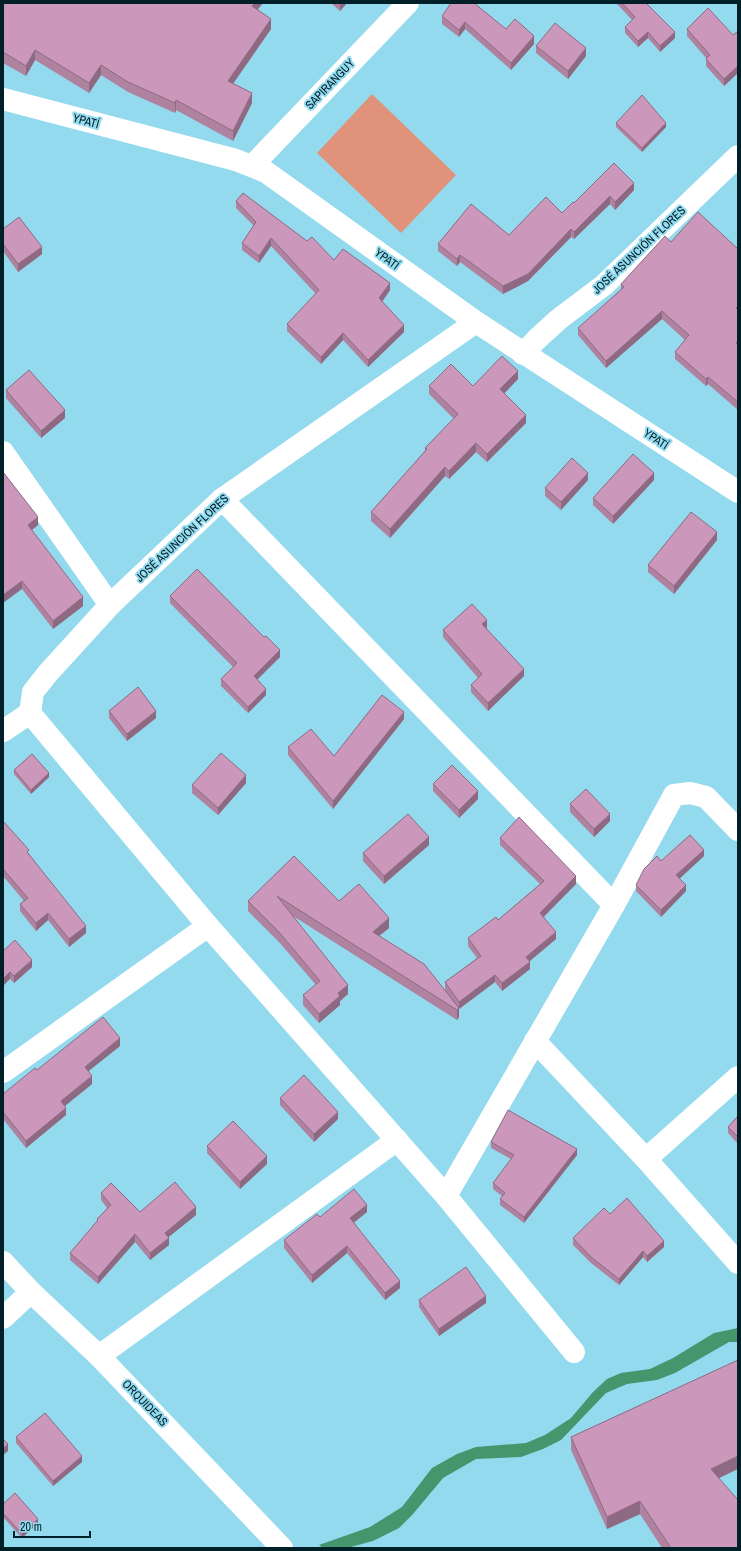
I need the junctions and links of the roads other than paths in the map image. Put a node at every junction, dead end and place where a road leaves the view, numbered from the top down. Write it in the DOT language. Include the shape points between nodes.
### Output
graph roads {
  1 [pos="408,3"];
  2 [pos="3,99"];
  3 [pos="738,156"];
  4 [pos="252,166"];
  5 [pos="476,322"];
  6 [pos="530,346"];
  7 [pos="3,452"];
  8 [pos="738,492"];
  9 [pos="222,499"];
  10 [pos="110,605"];
  11 [pos="30,713"];
  12 [pos="3,732"];
  13 [pos="738,830"];
  14 [pos="614,905"];
  15 [pos="208,926"];
  16 [pos="535,1041"];
  17 [pos="3,1072"];
  18 [pos="738,1077"];
  19 [pos="397,1140"];
  20 [pos="646,1160"];
  21 [pos="446,1196"];
  22 [pos="3,1262"];
  23 [pos="738,1263"];
  24 [pos="31,1292"];
  25 [pos="3,1318"];
  26 [pos="574,1352"];
  27 [pos="99,1356"];
  28 [pos="282,1548"];
  1 -- 4 [label="street, SAPIRANGUY"];
  2 -- 4 [label="street, YPATÍ"];
  3 -- 6 [label="street, JOSÉ ASUNCIÓN FLORES" via="604,285 559,319"];
  4 -- 5 [label="street, YPATÍ" via="266,172"];
  5 -- 6 [label="street, YPATÍ"];
  5 -- 9 [label="street, JOSÉ ASUNCIÓN FLORES"];
  6 -- 8 [label="street, YPATÍ"];
  7 -- 10 [label="street"];
  9 -- 10 [label="street, JOSÉ ASUNCIÓN FLORES"];
  9 -- 14 [label="street"];
  10 -- 11 [label="street, JOSÉ ASUNCIÓN FLORES" via="33,692"];
  11 -- 12 [label="street"];
  11 -- 15 [label="street"];
  13 -- 14 [label="street" via="706,797 690,793 674,795"];
  14 -- 16 [label="street"];
  15 -- 17 [label="street"];
  15 -- 19 [label="street"];
  16 -- 20 [label="street"];
  16 -- 21 [label="street"];
  18 -- 20 [label="street"];
  19 -- 21 [label="street"];
  19 -- 27 [label="street"];
  20 -- 23 [label="street"];
  21 -- 26 [label="street"];
  22 -- 24 [label="street, ORQUIDEAS"];
  24 -- 25 [label="street"];
  24 -- 27 [label="street, ORQUIDEAS"];
  27 -- 28 [label="street, ORQUIDEAS"];
}
